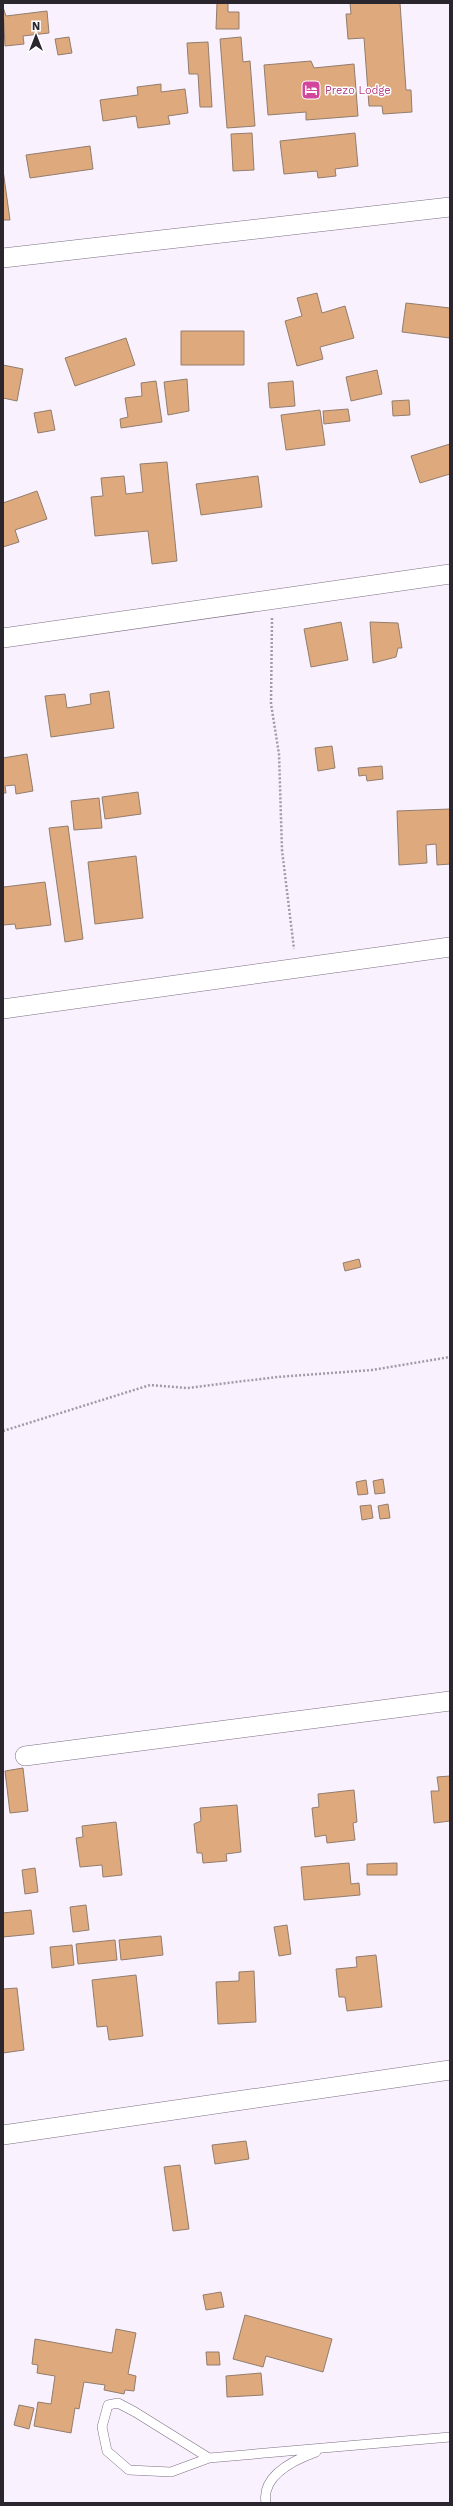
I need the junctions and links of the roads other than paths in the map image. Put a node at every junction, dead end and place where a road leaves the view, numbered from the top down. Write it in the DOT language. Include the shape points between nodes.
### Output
graph roads {
  1 [pos="450,207"];
  2 [pos="3,258"];
  3 [pos="450,574"];
  4 [pos="3,638"];
  5 [pos="450,947"];
  6 [pos="3,1009"];
  7 [pos="450,1701"];
  8 [pos="26,1756"];
  9 [pos="450,2070"];
  10 [pos="3,2135"];
  11 [pos="450,2437"];
  12 [pos="329,2448"];
  13 [pos="209,2458"];
  14 [pos="266,2503"];
  1 -- 2 [label="street"];
  3 -- 4 [label="street"];
  5 -- 6 [label="street"];
  7 -- 8 [label="street"];
  9 -- 10 [label="street"];
  11 -- 12 [label="lane"];
  12 -- 13 [label="lane"];
  12 -- 14 [label="lane" via="292,2461 271,2480 264,2493"];
  13 -- 13 [label="lane" via="171,2472 129,2470 107,2451 102,2427 108,2405 118,2403"];
}
